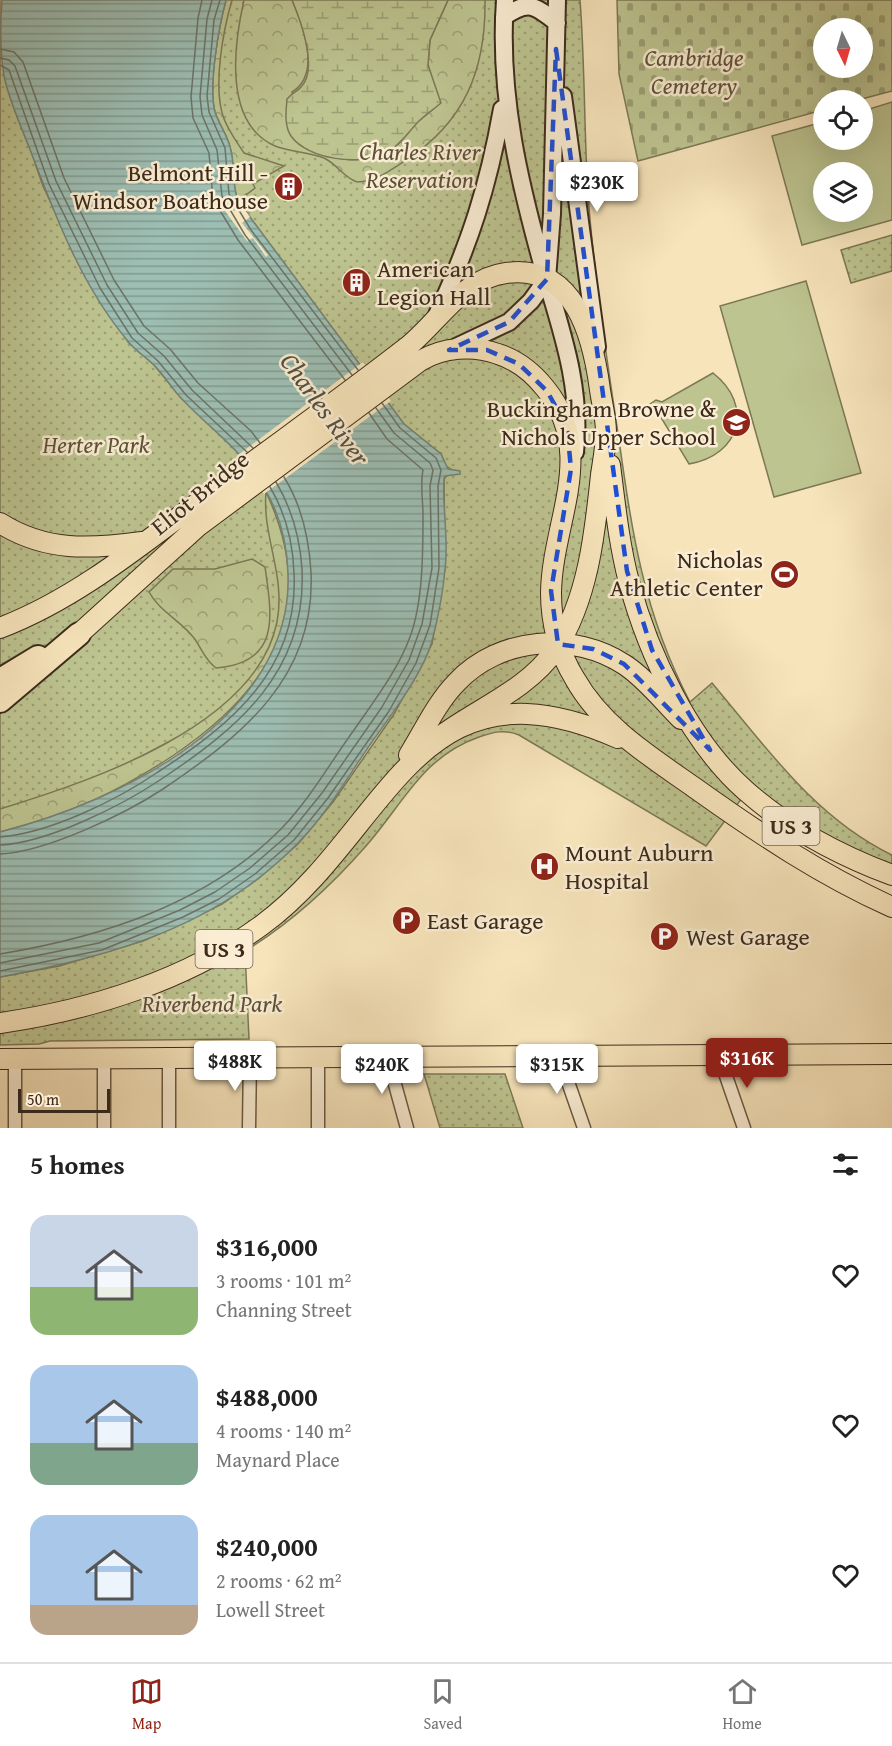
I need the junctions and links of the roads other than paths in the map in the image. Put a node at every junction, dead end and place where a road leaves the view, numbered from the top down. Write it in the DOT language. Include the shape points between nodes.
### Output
graph roads {
  1 [pos="505,0"];
  2 [pos="557,0"];
  3 [pos="504,17"];
  4 [pos="557,23"];
  5 [pos="556,50"];
  6 [pos="505,90"];
  7 [pos="546,279"];
  8 [pos="433,324"];
  9 [pos="449,350"];
  10 [pos="404,361"];
  11 [pos="599,381"];
  12 [pos="606,432"];
  13 [pos="569,485"];
  14 [pos="223,495"];
  15 [pos="0,523"];
  16 [pos="145,542"];
  17 [pos="0,628"];
  18 [pos="79,634"];
  19 [pos="558,644"];
  20 [pos="0,680"];
  21 [pos="0,701"];
  22 [pos="434,741"];
  23 [pos="710,750"];
  24 [pos="644,752"];
  25 [pos="391,784"];
  26 [pos="818,870"];
  27 [pos="892,875"];
  28 [pos="892,897"];
  29 [pos="892,907"];
  30 [pos="0,1023"];
  31 [pos="892,1054"];
  32 [pos="723,1055"];
  33 [pos="390,1056"];
  34 [pos="565,1056"];
  35 [pos="250,1057"];
  36 [pos="318,1057"];
  37 [pos="104,1058"];
  38 [pos="169,1058"];
  39 [pos="8,1059"];
  40 [pos="15,1128"];
  41 [pos="105,1128"];
  42 [pos="169,1128"];
  43 [pos="249,1128"];
  44 [pos="318,1128"];
  45 [pos="407,1128"];
  46 [pos="584,1128"];
  47 [pos="744,1128"];
  1 -- 3 [label="main road"];
  2 -- 4 [label="main road"];
  3 -- 4 [label="main road" via="528,6 538,8"];
  3 -- 6 [label="main road"];
  4 -- 5 [label="main road"];
  5 -- 7 [label="main road" via="552,214"];
  5 -- 11 [label="main road" via="592,301"];
  6 -- 7 [label="main road" via="515,158"];
  6 -- 8 [label="main road" via="480,210"];
  7 -- 8 [label="main road" via="524,272 490,276 462,293"];
  7 -- 9 [label="main road" via="509,322"];
  7 -- 11 [label="main road" via="562,290 578,310 591,341"];
  7 -- 13 [label="main road" via="566,344 576,403 575,450"];
  8 -- 10 [label="main road"];
  9 -- 10 [label="main road, Eliot Bridge"];
  9 -- 13 [label="main road" via="477,349 501,355 524,368 542,385 569,432"];
  10 -- 14 [label="main road, Eliot Bridge"];
  11 -- 12 [label="main road"];
  12 -- 19 [label="main road" via="590,555"];
  12 -- 23 [label="main road" via="622,550 641,621 667,679"];
  13 -- 19 [label="main road" via="552,584"];
  14 -- 16 [label="main road, Eliot Bridge"];
  14 -- 18 [label="main road, Eliot Bridge" via="190,533"];
  15 -- 16 [label="main road" via="33,540 63,547"];
  16 -- 17 [label="main road, Eliot Bridge" via="50,605"];
  18 -- 20 [label="highway"];
  18 -- 21 [label="highway, Eliot Bridge"];
  19 -- 22 [label="main road" via="525,681"];
  19 -- 23 [label="main road, US 3" via="593,649 630,668"];
  19 -- 24 [label="main road" via="592,705"];
  19 -- 25 [label="main road, US 3" via="508,650 468,672 450,690"];
  22 -- 24 [label="main road, US 3" via="482,720 538,714 589,725"];
  22 -- 25 [label="main road, US 3"];
  23 -- 27 [label="main road, US 3" via="738,784 780,818 837,852"];
  24 -- 26 [label="main road, US 3"];
  25 -- 30 [label="main road, US 3" via="297,895 232,944 174,974 112,997"];
  26 -- 28 [label="main road"];
  26 -- 29 [label="main road, US 3"];
  31 -- 32 [label="main road"];
  32 -- 34 [label="main road"];
  32 -- 47 [label="street"];
  33 -- 34 [label="main road"];
  33 -- 36 [label="main road"];
  33 -- 45 [label="street"];
  34 -- 46 [label="street" via="567,1079"];
  35 -- 36 [label="main road"];
  35 -- 38 [label="main road"];
  35 -- 43 [label="street"];
  36 -- 44 [label="street"];
  37 -- 38 [label="main road"];
  37 -- 39 [label="main road"];
  37 -- 41 [label="street"];
  38 -- 42 [label="street"];
  39 -- 40 [label="street"];
}
